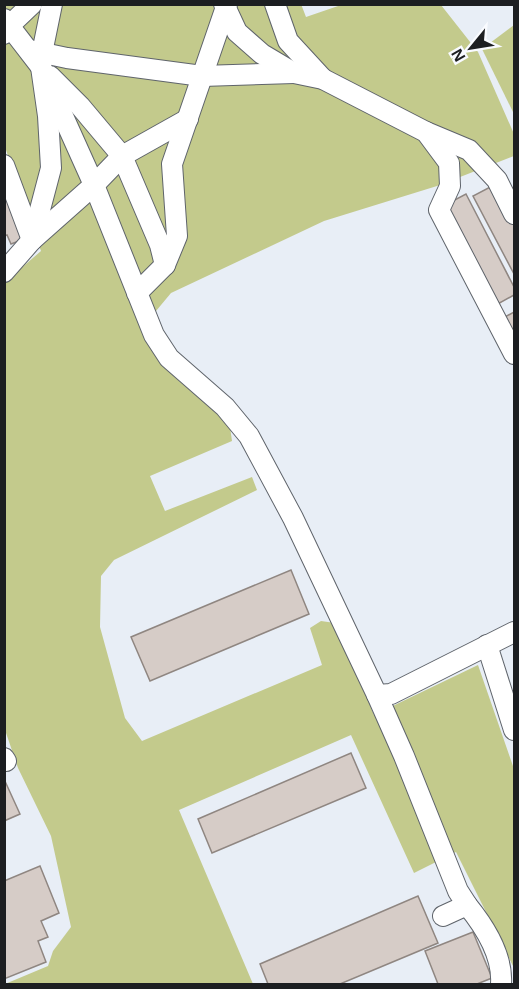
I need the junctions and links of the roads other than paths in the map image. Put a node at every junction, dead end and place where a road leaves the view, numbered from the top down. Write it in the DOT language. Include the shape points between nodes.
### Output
graph roads {
  1 [pos="32,4"];
  2 [pos="52,4"];
  3 [pos="275,4"];
  4 [pos="226,6"];
  5 [pos="6,26"];
  6 [pos="37,56"];
  7 [pos="294,73"];
  8 [pos="202,76"];
  9 [pos="323,79"];
  10 [pos="188,119"];
  11 [pos="426,132"];
  12 [pos="122,156"];
  13 [pos="4,165"];
  14 [pos="94,185"];
  15 [pos="514,214"];
  16 [pos="32,240"];
  17 [pos="165,265"];
  18 [pos="4,272"];
  19 [pos="137,293"];
  20 [pos="514,354"];
  21 [pos="514,632"];
  22 [pos="487,645"];
  23 [pos="378,695"];
  24 [pos="514,730"];
  25 [pos="467,905"];
  26 [pos="443,916"];
  27 [pos="501,984"];
  1 -- 5 [label="street"];
  2 -- 6 [label="street"];
  3 -- 9 [label="street" via="288,41"];
  4 -- 7 [label="street" via="237,32 262,54"];
  4 -- 8 [label="street"];
  5 -- 6 [label="street"];
  6 -- 8 [label="street"];
  6 -- 12 [label="street"];
  6 -- 14 [label="street"];
  6 -- 16 [label="street" via="48,116 51,168"];
  7 -- 8 [label="street"];
  7 -- 9 [label="street"];
  8 -- 10 [label="street"];
  9 -- 11 [label="street"];
  10 -- 12 [label="street"];
  10 -- 17 [label="street" via="172,164 177,236"];
  11 -- 15 [label="street" via="469,150 497,180"];
  11 -- 20 [label="street" via="449,163 450,186 439,210"];
  12 -- 14 [label="street"];
  12 -- 17 [label="street"];
  13 -- 16 [label="street"];
  14 -- 16 [label="street"];
  14 -- 19 [label="street"];
  16 -- 18 [label="street"];
  17 -- 19 [label="street"];
  19 -- 23 [label="street" via="154,335 169,358 225,407 249,436"];
  21 -- 22 [label="street"];
  22 -- 23 [label="street" via="391,694"];
  22 -- 24 [label="street"];
  23 -- 25 [label="street"];
  25 -- 26 [label="street"];
  25 -- 27 [label="street" via="484,926 502,971"];
}
